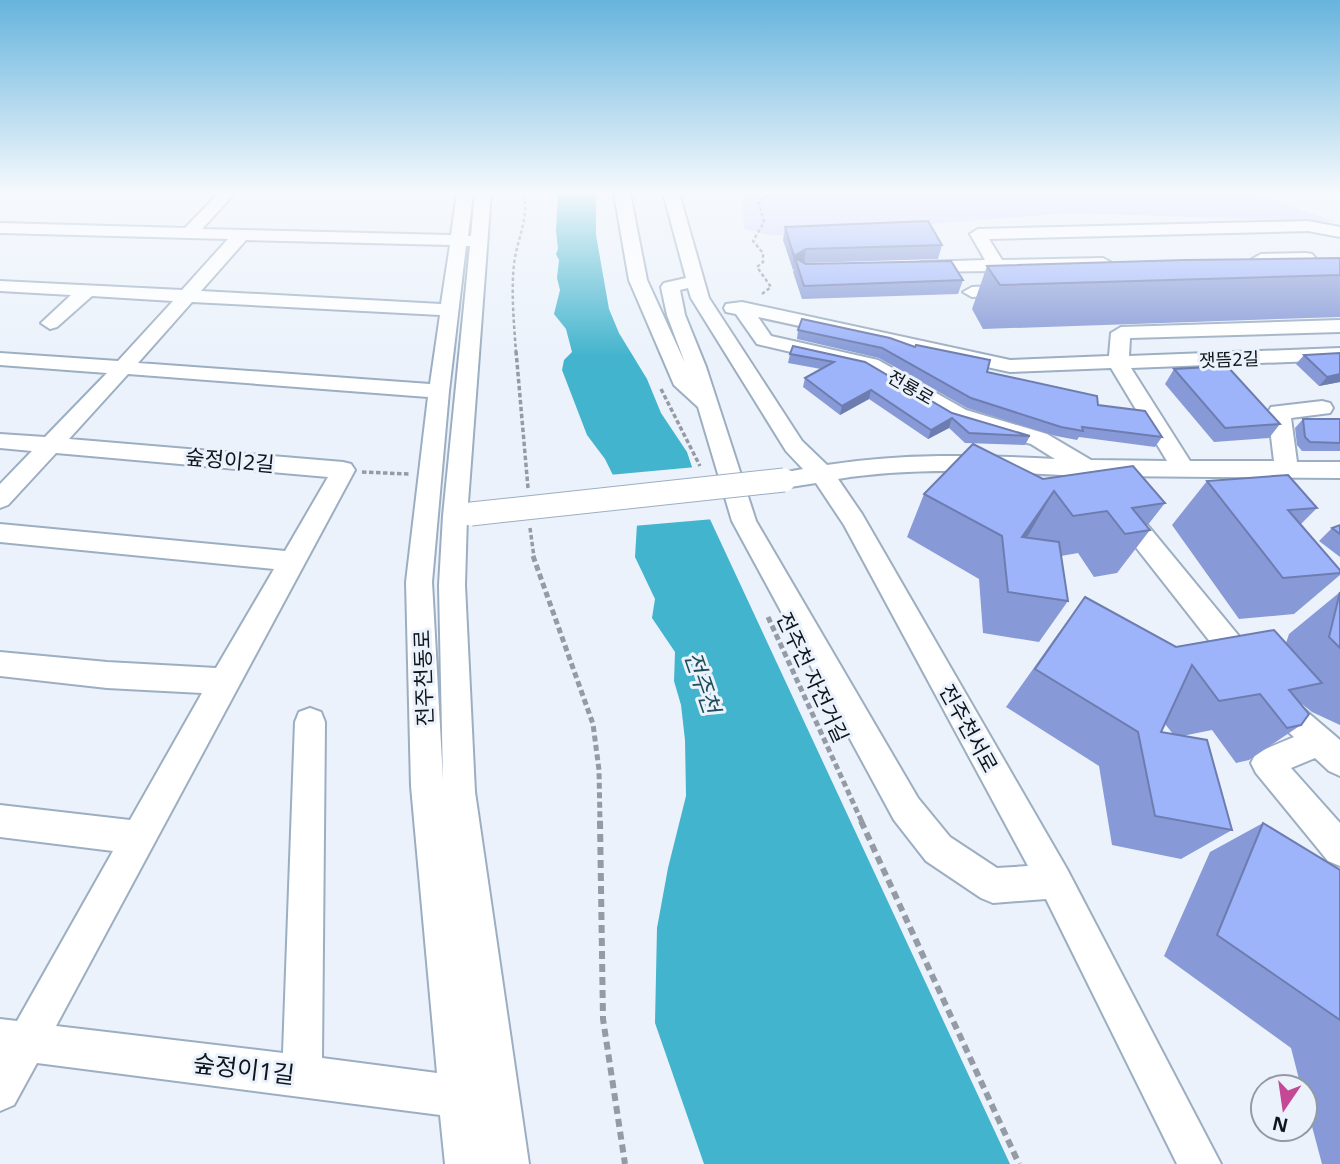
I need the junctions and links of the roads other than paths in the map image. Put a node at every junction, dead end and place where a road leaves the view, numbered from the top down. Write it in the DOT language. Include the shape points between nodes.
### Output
graph roads {
  1 [pos="230,247"];
  2 [pos="467,247"];
  3 [pos="469,247"];
  4 [pos="632,247"];
  5 [pos="686,247"];
  6 [pos="986,247"];
  7 [pos="1239,260"];
  8 [pos="1118,262"];
  9 [pos="997,265"];
  10 [pos="900,268"];
  11 [pos="1340,270"];
  12 [pos="696,281"];
  13 [pos="1328,283"];
  14 [pos="1299,284"];
  15 [pos="0,286"];
  16 [pos="87,291"];
  17 [pos="972,292"];
  18 [pos="186,296"];
  19 [pos="748,302"];
  20 [pos="451,310"];
  21 [pos="710,310"];
  22 [pos="50,323"];
  23 [pos="1340,326"];
  24 [pos="1340,354"];
  25 [pos="0,359"];
  26 [pos="1118,363"];
  27 [pos="123,368"];
  28 [pos="439,391"];
  29 [pos="706,406"];
  30 [pos="1322,408"];
  31 [pos="0,441"];
  32 [pos="51,444"];
  33 [pos="1182,467"];
  34 [pos="1087,468"];
  35 [pos="1286,470"];
  36 [pos="1340,471"];
  37 [pos="822,474"];
  38 [pos="0,499"];
  39 [pos="450,516"];
  40 [pos="0,534"];
  41 [pos="192,551"];
  42 [pos="291,561"];
  43 [pos="0,664"];
  44 [pos="107,675"];
  45 [pos="224,681"];
  46 [pos="310,722"];
  47 [pos="1330,751"];
  48 [pos="3,821"];
  49 [pos="141,838"];
  50 [pos="1340,849"];
  51 [pos="1055,881"];
  52 [pos="14,1040"];
  53 [pos="302,1075"];
  54 [pos="0,1091"];
  55 [pos="460,1097"];
  56 [pos="466,1164"];
  57 [pos="508,1164"];
  58 [pos="1200,1164"];
  1 -- 18 [label="street"];
  2 -- 20 [label="street, 전주천동로"];
  3 -- 39 [label="street, 전주천동로" via="462,459"];
  4 -- 29 [label="street" via="638,281 653,320 684,385"];
  5 -- 12 [label="street, 전주천서로"];
  6 -- 9 [label="street"];
  7 -- 13 [label="street" via="1306,258"];
  8 -- 9 [label="street"];
  9 -- 10 [label="street"];
  9 -- 17 [label="street" via="1019,290"];
  11 -- 13 [label="street"];
  12 -- 21 [label="street, 전주천서로" via="700,298"];
  12 -- 29 [label="street" via="670,287"];
  13 -- 14 [label="street"];
  15 -- 16 [label="street"];
  16 -- 18 [label="street"];
  16 -- 22 [label="street"];
  18 -- 20 [label="street"];
  18 -- 27 [label="street"];
  19 -- 21 [label="street"];
  19 -- 26 [label="street" via="1010,366"];
  19 -- 34 [label="street, 전룡로" via="764,340 871,364 958,415 1039,439"];
  20 -- 28 [label="street, 전주천동로"];
  21 -- 37 [label="street, 전주천서로" via="794,446"];
  23 -- 26 [label="street" via="1121,333"];
  24 -- 26 [label="street, 잿뜸2길"];
  25 -- 27 [label="street"];
  26 -- 33 [label="street"];
  27 -- 28 [label="street"];
  27 -- 32 [label="street"];
  28 -- 39 [label="street, 전주천동로"];
  29 -- 51 [label="street" via="744,521 906,809 938,849 993,886"];
  30 -- 35 [label="street" via="1279,412"];
  31 -- 32 [label="street, 숲정이2길"];
  32 -- 38 [label="street"];
  32 -- 42 [label="street, 숲정이2길" via="343,470"];
  33 -- 34 [label="street"];
  33 -- 35 [label="street"];
  34 -- 37 [label="street" via="946,462 875,465"];
  34 -- 47 [label="street" via="1278,705"];
  35 -- 36 [label="street"];
  37 -- 39 [label="street, bridge"];
  37 -- 51 [label="street, 전주천서로" via="853,520"];
  39 -- 55 [label="street, 전주천동로" via="419,582 427,786"];
  39 -- 57 [label="street, 전주천동로" via="459,792"];
  40 -- 41 [label="street"];
  41 -- 42 [label="street"];
  42 -- 45 [label="street"];
  43 -- 44 [label="street"];
  44 -- 45 [label="street"];
  45 -- 49 [label="street"];
  46 -- 53 [label="street"];
  47 -- 50 [label="street" via="1267,763"];
  48 -- 49 [label="street"];
  49 -- 52 [label="street"];
  51 -- 58 [label="street, 전주천서로"];
  52 -- 53 [label="street, 숲정이1길"];
  52 -- 54 [label="street"];
  53 -- 55 [label="street, 숲정이1길"];
  55 -- 56 [label="street, 전주천동로"];
}
